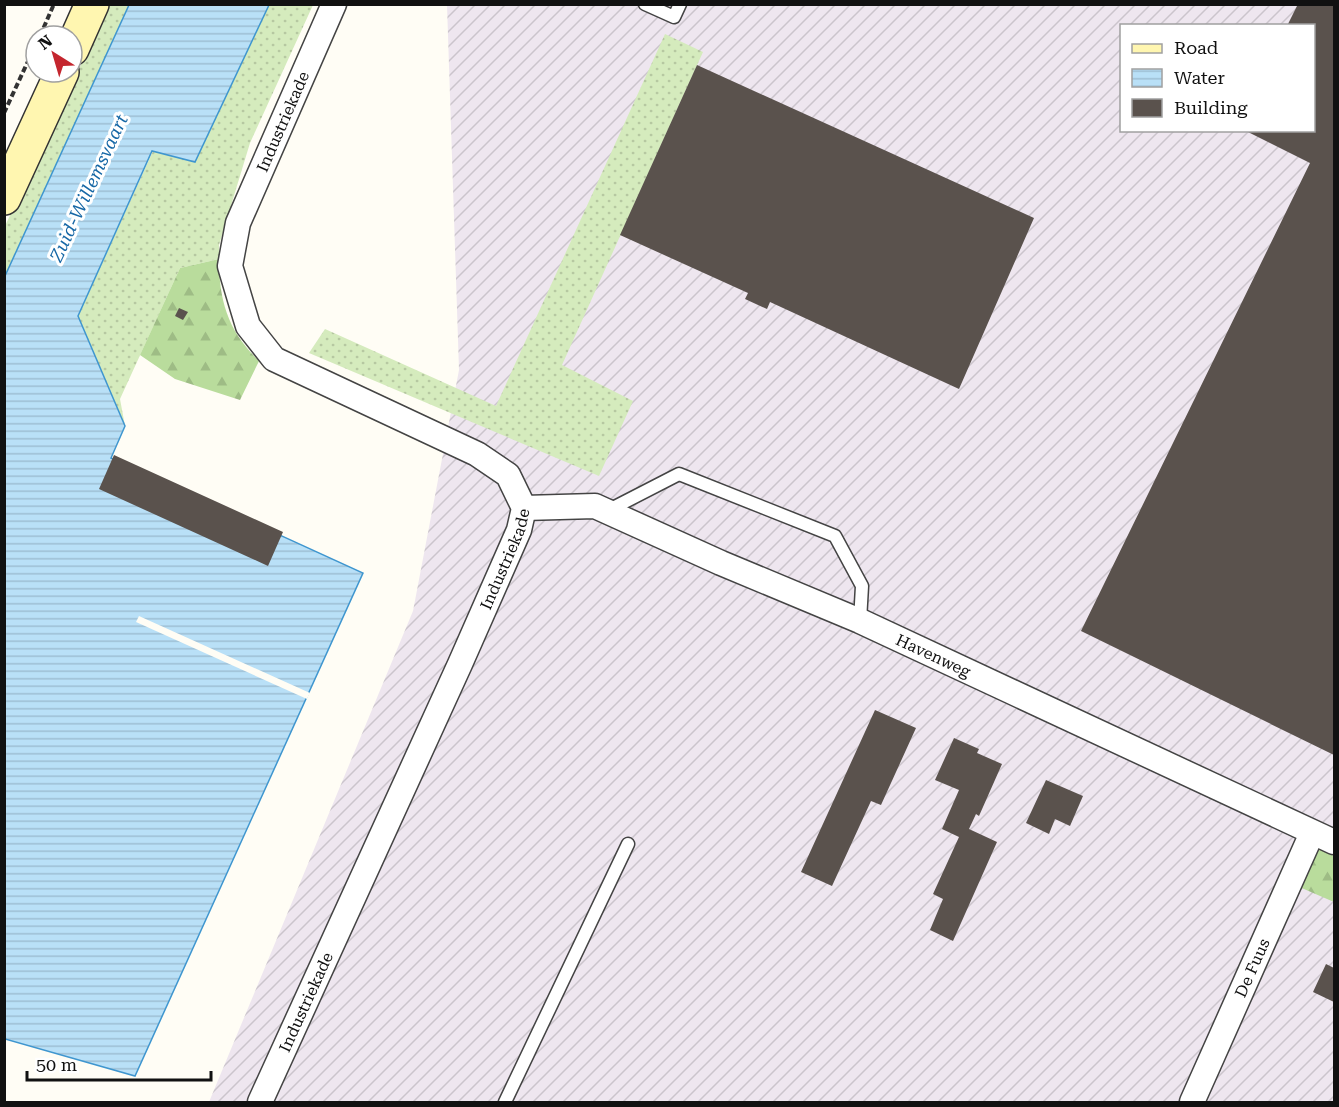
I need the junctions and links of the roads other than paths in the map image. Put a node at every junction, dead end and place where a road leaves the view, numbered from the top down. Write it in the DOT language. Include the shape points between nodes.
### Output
graph roads {
  1 [pos="92,4"];
  2 [pos="334,4"];
  3 [pos="645,4"];
  4 [pos="680,4"];
  5 [pos="83,24"];
  6 [pos="56,84"];
  7 [pos="4,198"];
  8 [pos="524,508"];
  9 [pos="607,511"];
  10 [pos="860,621"];
  11 [pos="1312,833"];
  12 [pos="1335,842"];
  13 [pos="628,844"];
  14 [pos="260,1102"];
  15 [pos="505,1102"];
  16 [pos="1192,1102"];
  1 -- 5 [label="main road"];
  2 -- 8 [label="street, Industriekade" via="238,223 230,266 248,326 274,359 477,454 508,475"];
  3 -- 4 [label="lane" via="674,17"];
  6 -- 7 [label="main road"];
  8 -- 9 [label="street, Havenweg" via="595,506"];
  8 -- 14 [label="street, Industriekade" via="519,530 465,654"];
  9 -- 10 [label="street, Havenweg"];
  9 -- 10 [label="lane" via="679,474 835,536 862,586"];
  10 -- 11 [label="street, Havenweg"];
  11 -- 12 [label="street, Havenweg"];
  11 -- 16 [label="street, De Fuus"];
  13 -- 15 [label="lane"];
}
